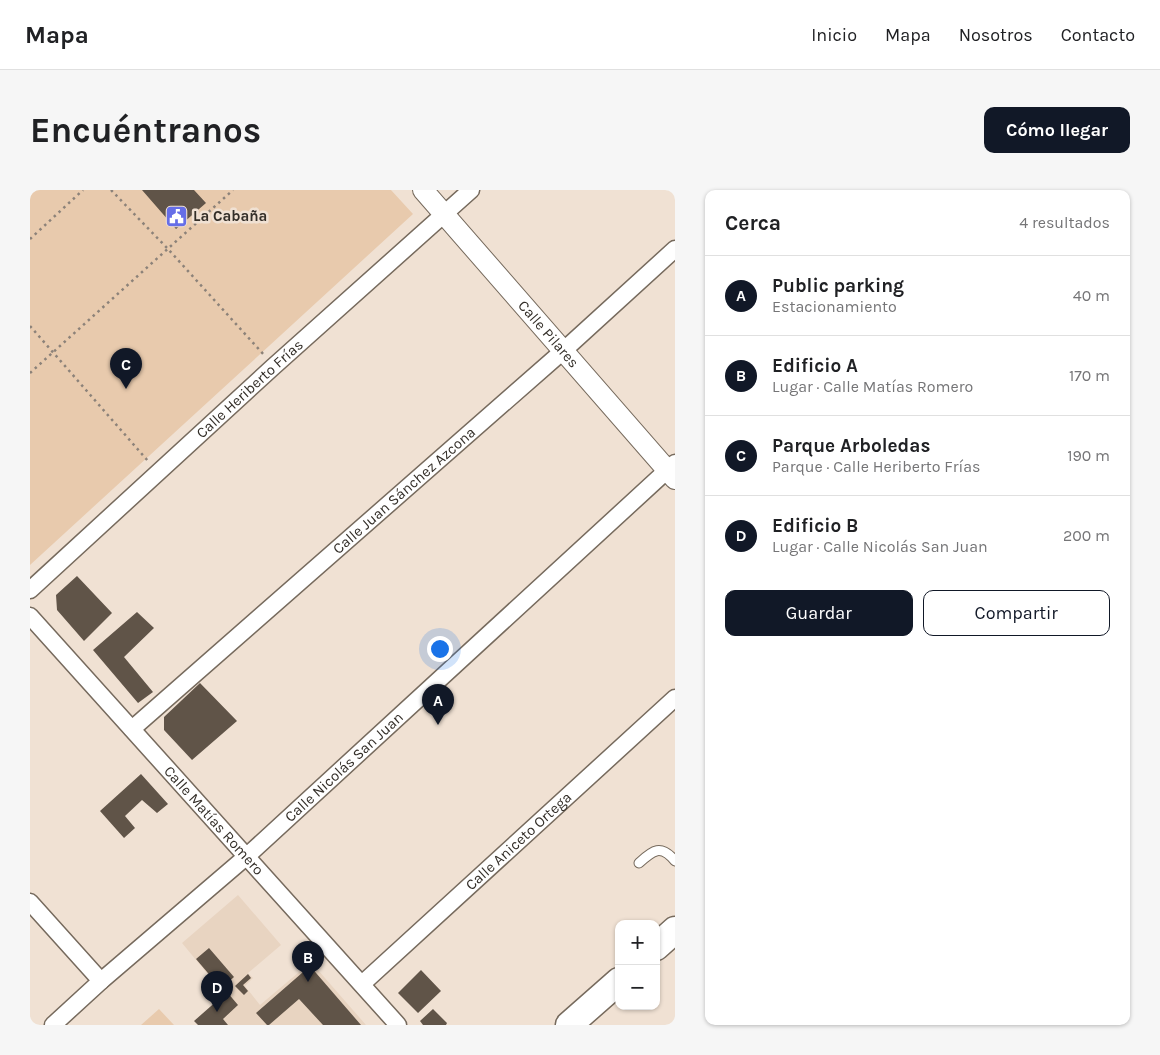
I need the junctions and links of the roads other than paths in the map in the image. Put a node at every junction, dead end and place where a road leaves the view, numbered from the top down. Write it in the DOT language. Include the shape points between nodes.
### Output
graph roads {
  1 [pos="423,190"];
  2 [pos="471,190"];
  3 [pos="444,214"];
  4 [pos="675,249"];
  5 [pos="563,351"];
  6 [pos="672,470"];
  7 [pos="30,590"];
  8 [pos="30,616"];
  9 [pos="675,698"];
  10 [pos="132,729"];
  11 [pos="247,856"];
  12 [pos="675,860"];
  13 [pos="639,863"];
  14 [pos="30,902"];
  15 [pos="675,930"];
  16 [pos="660,943"];
  17 [pos="101,981"];
  18 [pos="362,984"];
  19 [pos="615,985"];
  20 [pos="52,1025"];
  21 [pos="398,1025"];
  22 [pos="569,1025"];
  1 -- 3 [label="street, Calle Pilares"];
  2 -- 3 [label="street, Calle Heriberto Frías"];
  3 -- 5 [label="street, Calle Pilares"];
  3 -- 7 [label="street, Calle Heriberto Frías"];
  4 -- 5 [label="street, Calle Juan Sánchez Azcona"];
  5 -- 6 [label="street, Calle Pilares"];
  5 -- 10 [label="street, Calle Juan Sánchez Azcona"];
  6 -- 11 [label="street, Calle Nicolás San Juan"];
  8 -- 10 [label="street, Calle Matías Romero"];
  9 -- 18 [label="street, Calle Aniceto Ortega"];
  10 -- 11 [label="street, Calle Matías Romero"];
  11 -- 17 [label="street, Calle Nicolás San Juan"];
  11 -- 18 [label="street, Calle Matías Romero"];
  12 -- 13 [label="lane" via="664,851 656,850"];
  14 -- 17 [label="street"];
  15 -- 16 [label="main road"];
  17 -- 20 [label="street, Calle Nicolás San Juan"];
  18 -- 21 [label="street, Calle Matías Romero"];
  19 -- 22 [label="main road"];
}
